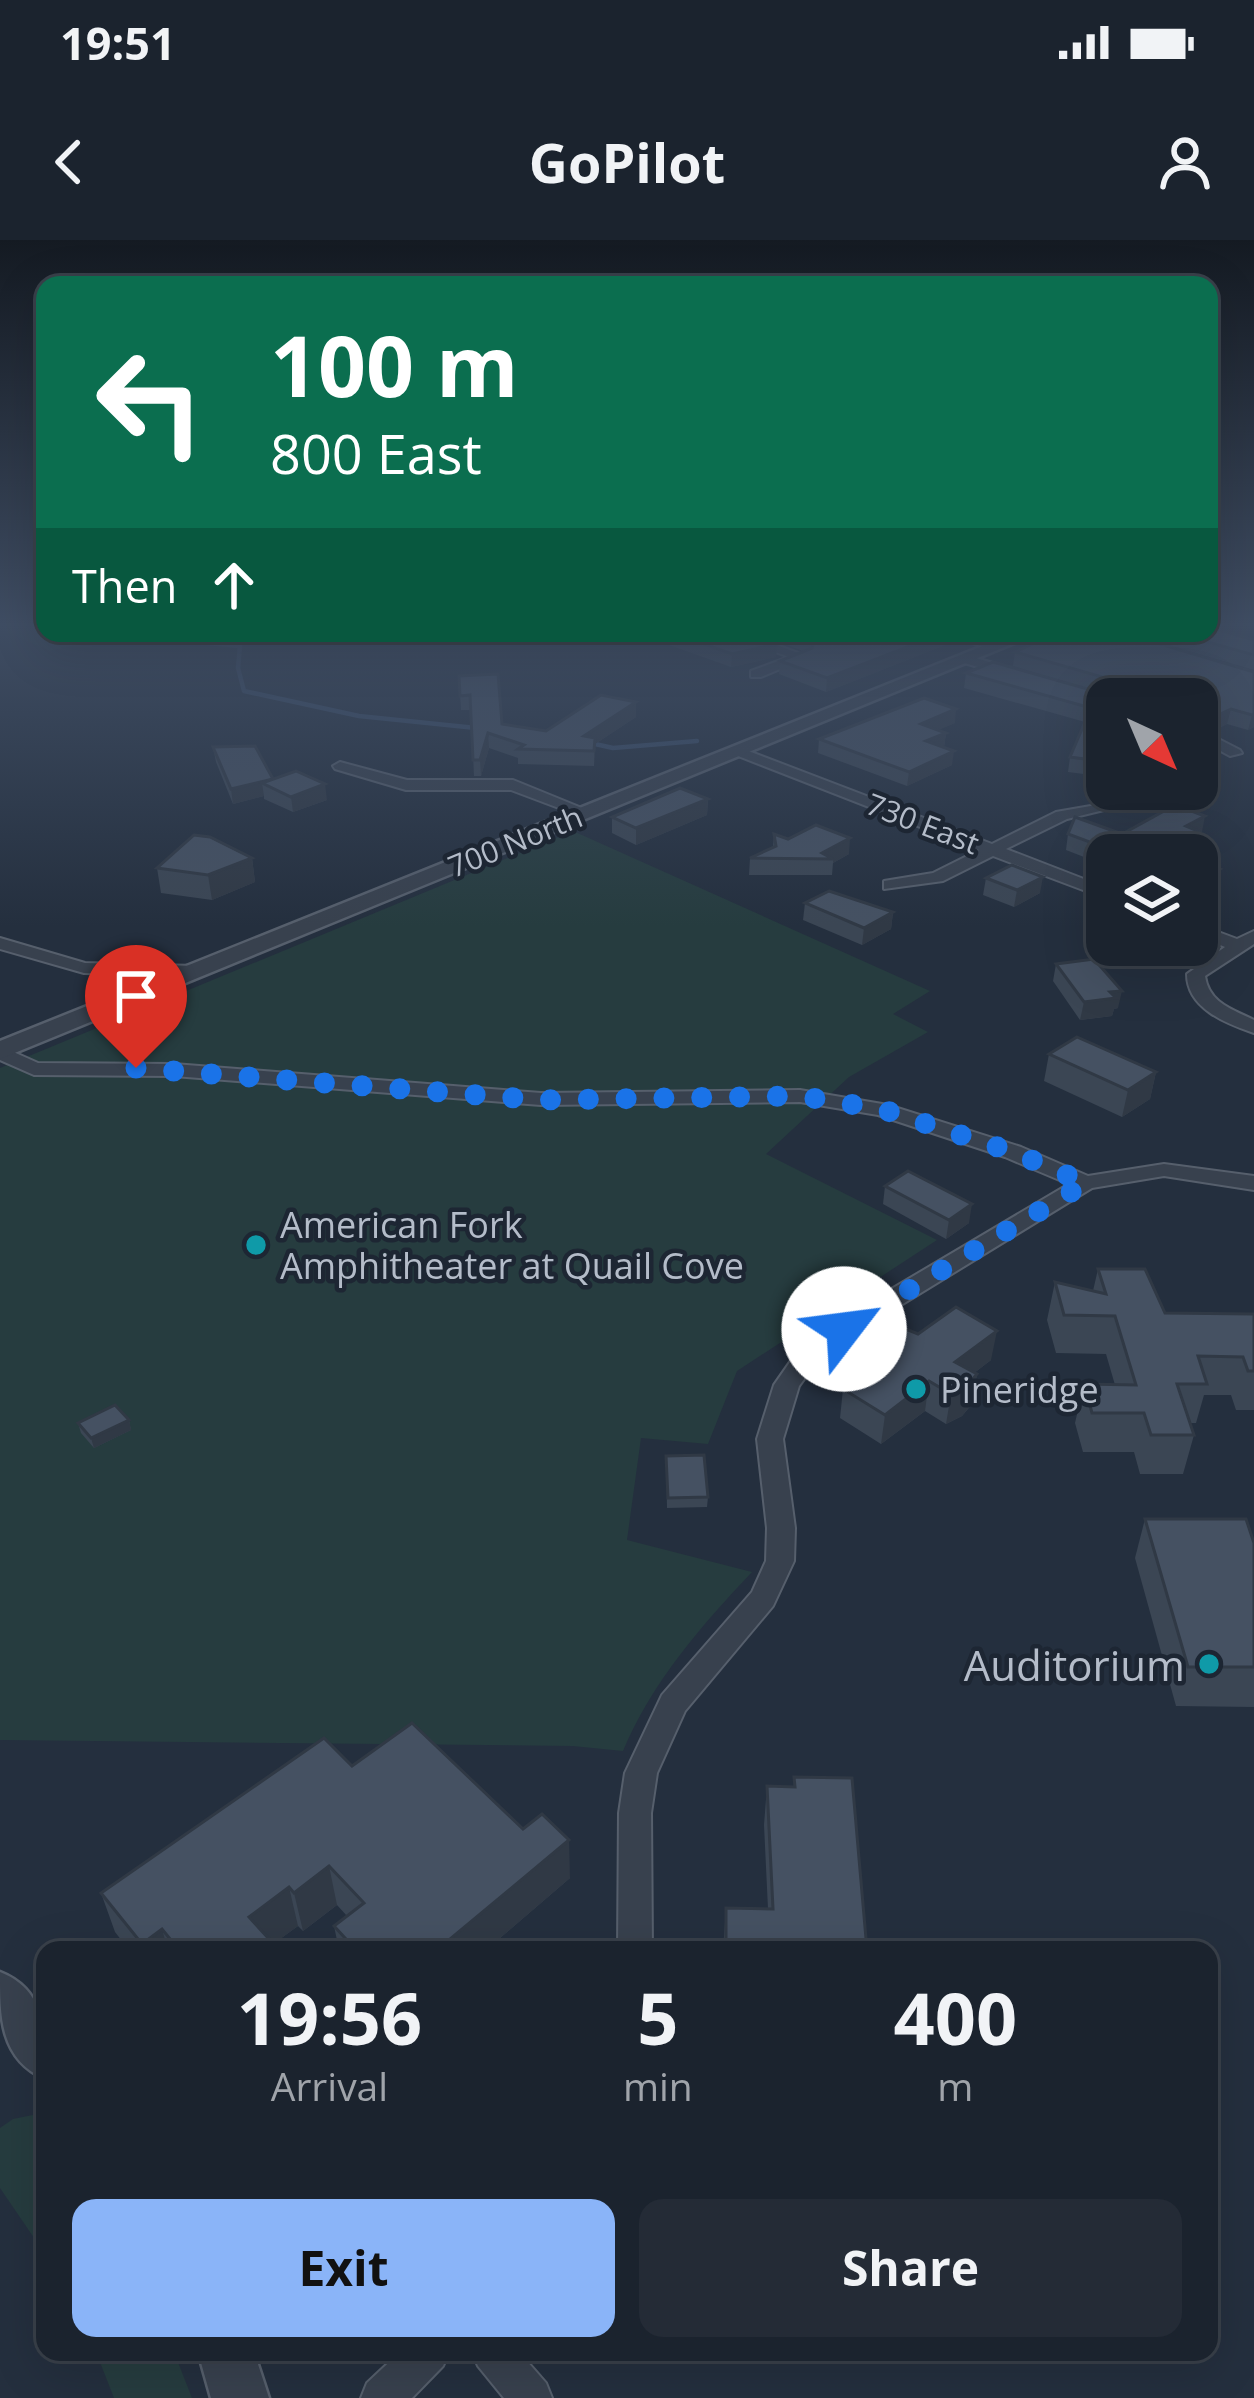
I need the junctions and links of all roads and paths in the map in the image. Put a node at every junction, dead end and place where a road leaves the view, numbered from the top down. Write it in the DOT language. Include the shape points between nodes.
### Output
graph roads {
  1 [pos="803,725"];
  2 [pos="1218,744"];
  3 [pos="738,751"];
  4 [pos="1235,753"];
  5 [pos="340,766"];
  6 [pos="1086,810"];
  7 [pos="586,813"];
  8 [pos="992,850"];
  9 [pos="890,885"];
  10 [pos="1086,886"];
  11 [pos="1246,941"];
  12 [pos="0,943"];
  13 [pos="195,971"];
  14 [pos="1254,1027"];
  15 [pos="0,1052"];
  16 [pos="1086,1183"];
  17 [pos="1254,1183"];
  18 [pos="635,1941"];
  19 [pos="0,1995"];
  20 [pos="36,2043"];
  21 [pos="229,2361"];
  22 [pos="420,2361"];
  23 [pos="500,2361"];
  24 [pos="240,2398"];
  25 [pos="382,2398"];
  26 [pos="531,2398"];
  1 -- 3 [label="street, 700 North"];
  2 -- 4 [label="street"];
  3 -- 7 [label="street, 700 North"];
  3 -- 8 [label="street, 730 East"];
  5 -- 7 [label="street" via="406,784 514,785"];
  6 -- 8 [label="street"];
  7 -- 13 [label="street, 700 North"];
  8 -- 9 [label="street" via="937,877"];
  8 -- 10 [label="street, 730 East"];
  11 -- 14 [label="street" via="1196,974 1197,991"];
  12 -- 13 [label="street" via="84,968"];
  13 -- 15 [label="street, 700 North"];
  15 -- 16 [label="street" via="34,1069 174,1070 541,1100 776,1093 862,1105"];
  16 -- 17 [label="street" via="1154,1170"];
  16 -- 18 [label="street" via="844,1329 794,1373 770,1439 782,1528 776,1572 673,1704 641,1773"];
  19 -- 20 [label="street"];
  21 -- 24 [label="street"];
  22 -- 25 [label="street"];
  23 -- 26 [label="street"];
}
